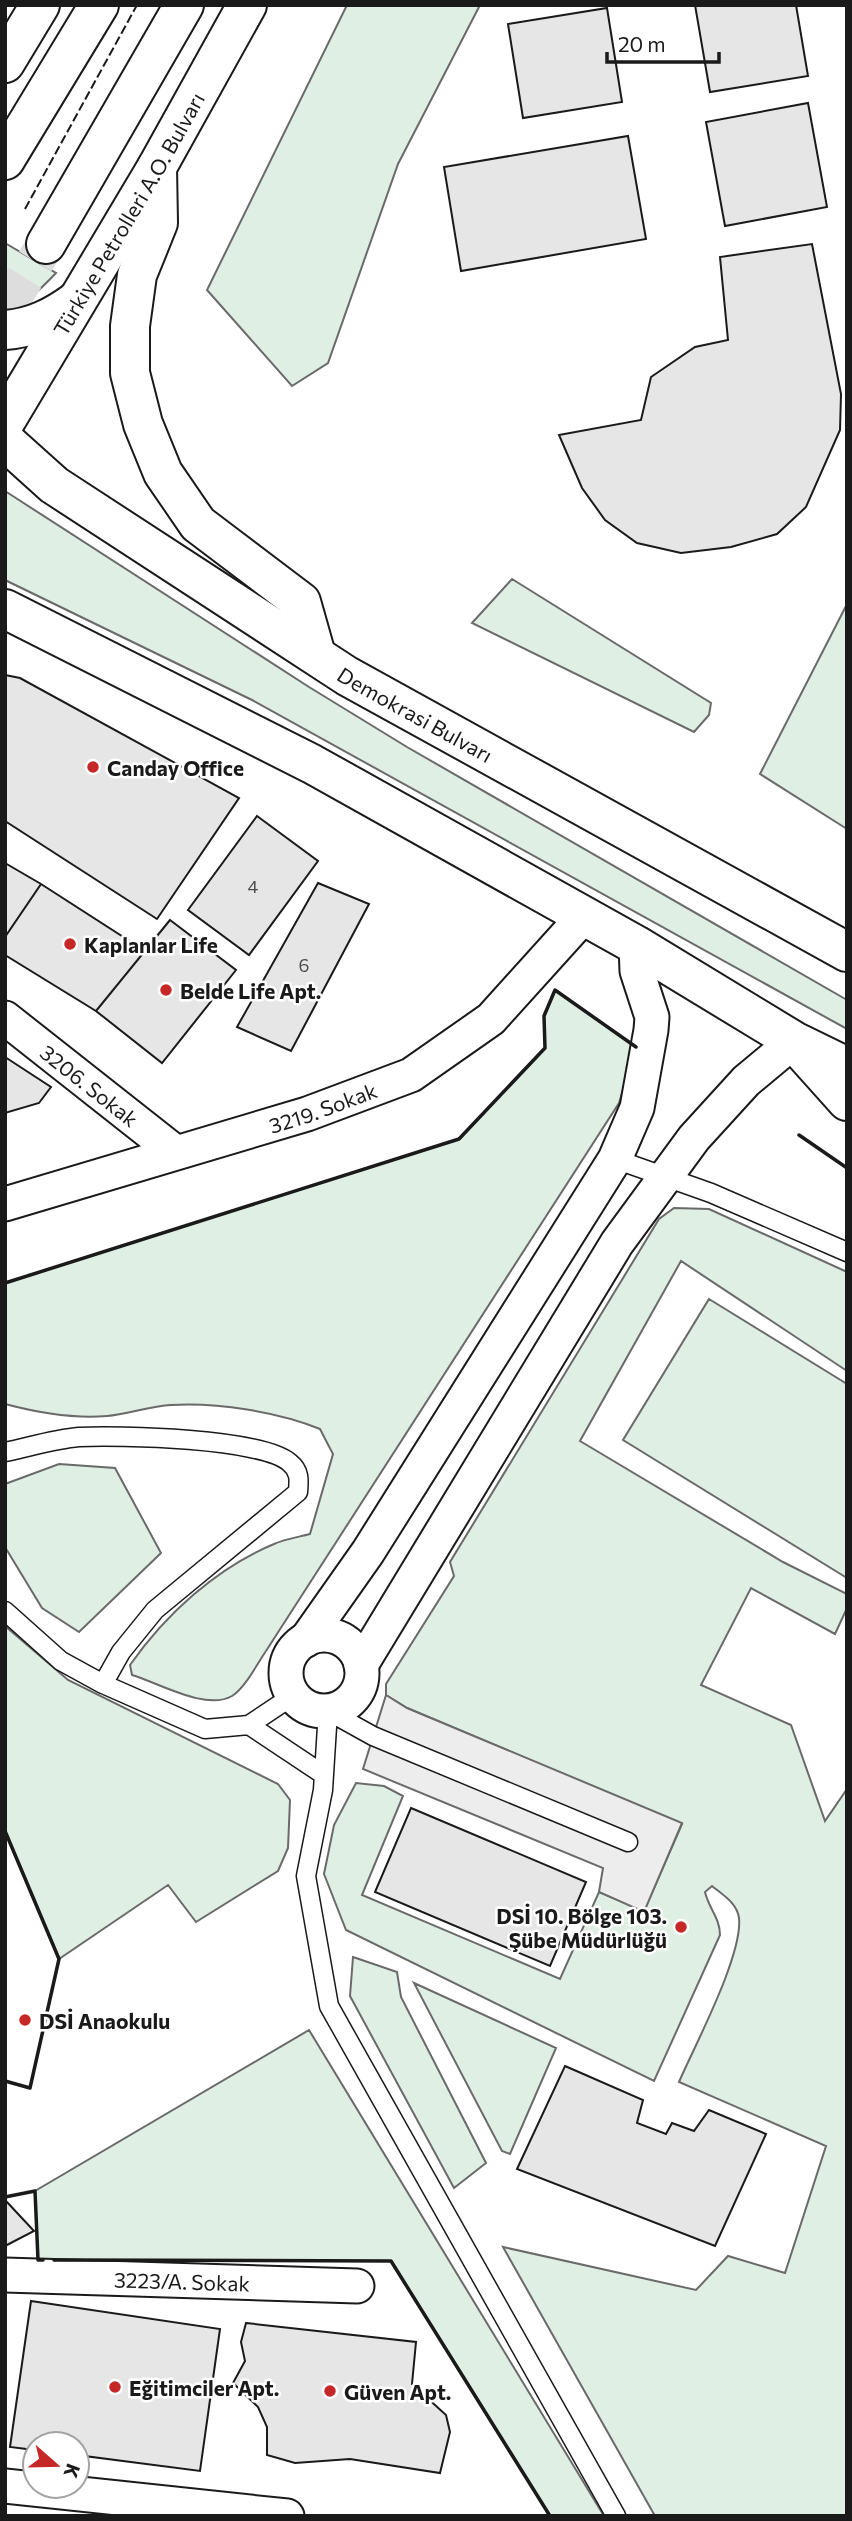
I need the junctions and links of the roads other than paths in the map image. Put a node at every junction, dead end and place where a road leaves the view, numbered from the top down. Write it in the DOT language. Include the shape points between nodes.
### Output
graph roads {
  1 [pos="40,5"];
  2 [pos="99,5"];
  3 [pos="184,5"];
  4 [pos="247,5"];
  5 [pos="5,62"];
  6 [pos="5,160"];
  7 [pos="157,167"];
  8 [pos="46,244"];
  9 [pos="80,298"];
  10 [pos="5,330"];
  11 [pos="5,422"];
  12 [pos="5,441"];
  13 [pos="5,609"];
  14 [pos="316,655"];
  15 [pos="584,916"];
  16 [pos="636,944"];
  17 [pos="847,952"];
  18 [pos="5,1018"];
  19 [pos="794,1041"];
  20 [pos="847,1067"];
  21 [pos="847,1101"];
  22 [pos="175,1152"];
  23 [pos="615,1159"];
  24 [pos="666,1176"];
  25 [pos="5,1204"];
  26 [pos="847,1252"];
  27 [pos="5,1452"];
  28 [pos="5,1611"];
  29 [pos="306,1640"];
  30 [pos="361,1665"];
  31 [pos="103,1684"];
  32 [pos="293,1695"];
  33 [pos="328,1710"];
  34 [pos="249,1725"];
  35 [pos="324,1775"];
  36 [pos="628,1842"];
  37 [pos="5,2275"];
  38 [pos="357,2286"];
  39 [pos="5,2486"];
  40 [pos="287,2516"];
  41 [pos="616,2516"];
  1 -- 5 [label="highway"];
  2 -- 6 [label="highway"];
  3 -- 8 [label="highway"];
  4 -- 7 [label="highway, Türkiye Petrolleri A.O. Bulvarı"];
  7 -- 9 [label="highway, Türkiye Petrolleri A.O. Bulvarı"];
  7 -- 14 [label="highway" via="158,223 137,275 130,326 130,373 143,424 163,473 198,524 301,602"];
  9 -- 10 [label="highway" via="26,328"];
  9 -- 11 [label="highway, Türkiye Petrolleri A.O. Bulvarı"];
  12 -- 14 [label="highway, Demokrasi Bulvarı" via="54,485"];
  13 -- 15 [label="highway" via="313,764"];
  14 -- 17 [label="highway, Demokrasi Bulvarı"];
  15 -- 16 [label="highway"];
  15 -- 22 [label="street, 3219. Sokak" via="492,1019 411,1075 307,1114"];
  16 -- 19 [label="highway"];
  16 -- 23 [label="street" via="637,971 652,1017 651,1030 637,1108"];
  18 -- 22 [label="street, 3206. Sokak"];
  19 -- 20 [label="highway"];
  19 -- 21 [label="highway"];
  19 -- 24 [label="street" via="746,1081"];
  22 -- 25 [label="street, 3219. Sokak"];
  23 -- 24 [label="lane"];
  23 -- 29 [label="street" via="368,1552"];
  24 -- 26 [label="lane"];
  24 -- 30 [label="street" via="617,1243"];
  27 -- 31 [label="lane" via="78,1437 221,1442 278,1455 291,1463 300,1477 298,1492 155,1610 121,1651"];
  28 -- 31 [label="lane" via="61,1661"];
  29 -- 30 [label="street" via="317,1635 340,1638 350,1645"];
  29 -- 32 [label="street" via="289,1658 287,1684"];
  30 -- 33 [label="street" via="359,1689 351,1700"];
  31 -- 34 [label="lane" via="205,1729"];
  32 -- 33 [label="street" via="315,1710"];
  32 -- 34 [label="lane"];
  33 -- 35 [label="lane"];
  33 -- 36 [label="lane" via="373,1735"];
  34 -- 35 [label="lane"];
  35 -- 41 [label="lane" via="306,1876 329,2006"];
  37 -- 38 [label="street, 3223/A. Sokak"];
  39 -- 40 [label="street"];
}
